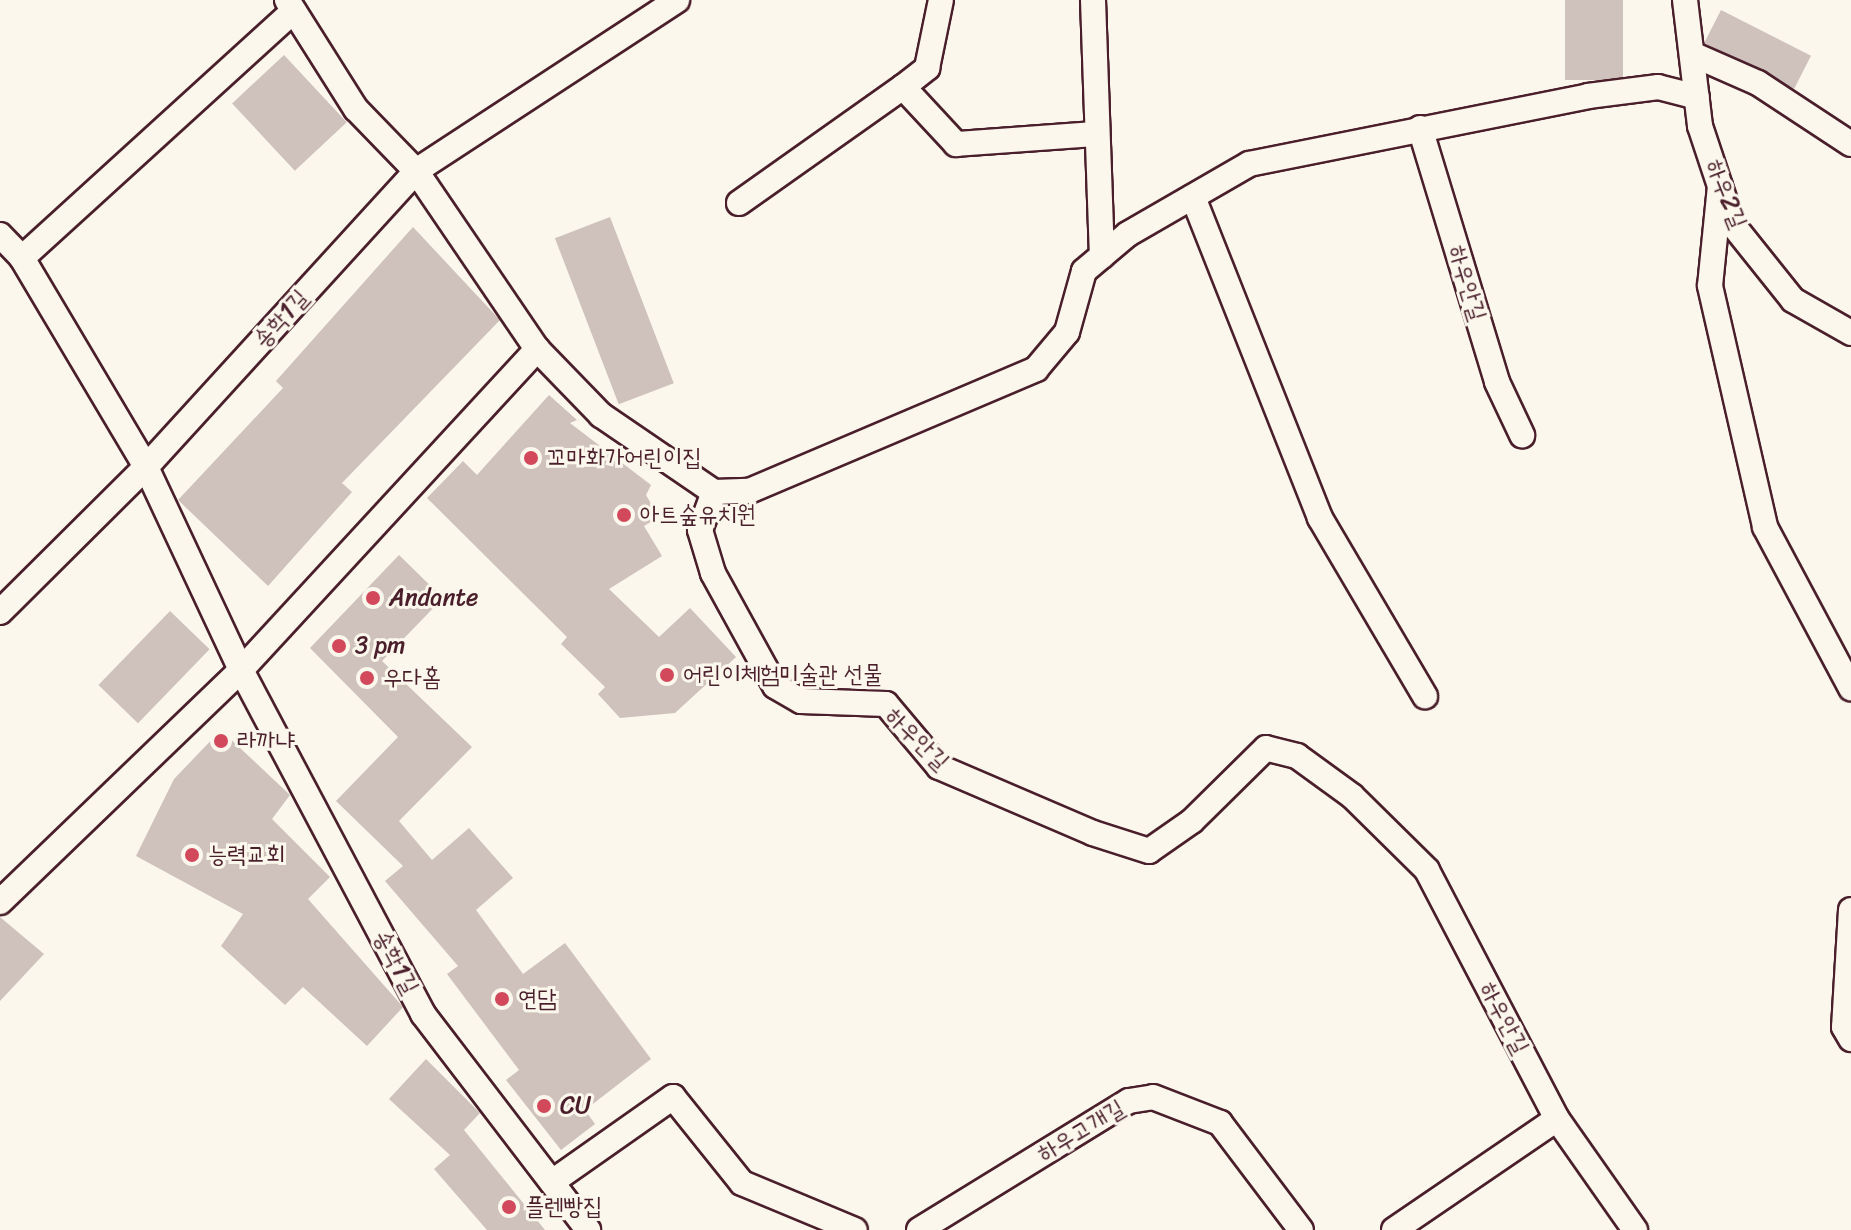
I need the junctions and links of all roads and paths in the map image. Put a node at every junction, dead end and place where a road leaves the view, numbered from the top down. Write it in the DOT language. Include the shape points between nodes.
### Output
graph roads {
  1 [pos="677,0"];
  2 [pos="941,0"];
  3 [pos="1093,0"];
  4 [pos="1685,0"];
  5 [pos="290,5"];
  6 [pos="1692,54"];
  7 [pos="903,87"];
  8 [pos="1697,97"];
  9 [pos="1420,128"];
  10 [pos="1097,134"];
  11 [pos="1851,144"];
  12 [pos="416,171"];
  13 [pos="1720,186"];
  14 [pos="1193,197"];
  15 [pos="739,203"];
  16 [pos="0,235"];
  17 [pos="1102,256"];
  18 [pos="22,258"];
  19 [pos="1851,333"];
  20 [pos="537,349"];
  21 [pos="1522,435"];
  22 [pos="146,467"];
  23 [pos="714,492"];
  24 [pos="0,612"];
  25 [pos="241,670"];
  26 [pos="1851,688"];
  27 [pos="1425,696"];
  28 [pos="0,902"];
  29 [pos="1851,910"];
  30 [pos="1851,1039"];
  31 [pos="1557,1119"];
  32 [pos="552,1182"];
  33 [pos="588,1230"];
  34 [pos="855,1230"];
  35 [pos="919,1230"];
  36 [pos="1301,1230"];
  37 [pos="1394,1230"];
  38 [pos="1635,1230"];
  1 -- 12 [label="street, 송학1길"];
  2 -- 7 [label="street" via="927,68"];
  3 -- 10 [label="street"];
  4 -- 6 [label="street, 하우2길"];
  5 -- 12 [label="street" via="356,109"];
  5 -- 18 [label="street"];
  6 -- 8 [label="street, 하우2길"];
  6 -- 11 [label="street" via="1758,83"];
  7 -- 10 [label="street" via="956,144"];
  7 -- 15 [label="street"];
  8 -- 9 [label="street" via="1658,87"];
  8 -- 13 [label="street, 하우2길"];
  9 -- 14 [label="street" via="1249,164"];
  9 -- 21 [label="street, 하우안길" via="1497,382"];
  10 -- 17 [label="street"];
  12 -- 20 [label="street"];
  12 -- 22 [label="street, 송학1길"];
  13 -- 19 [label="street, 하우2길" via="1733,225 1793,300"];
  13 -- 26 [label="street" via="1710,286 1765,527"];
  14 -- 17 [label="street"];
  14 -- 27 [label="street" via="1320,518"];
  16 -- 18 [label="street, 송학1길"];
  17 -- 23 [label="street" via="1084,271 1067,332 1036,369 749,491"];
  18 -- 22 [label="street, 송학1길"];
  20 -- 23 [label="street" via="601,415"];
  20 -- 25 [label="street"];
  22 -- 24 [label="street, 송학1길"];
  22 -- 25 [label="street, 송학1길"];
  23 -- 31 [label="street, 하우안길" via="700,530 713,573 775,686 801,701 886,704 939,767 1149,851 1192,821 1266,748 1297,756 1352,796 1427,870"];
  25 -- 28 [label="street"];
  25 -- 32 [label="street, 송학1길" via="423,1014"];
  29 -- 30 [label="street" via="1844,1027"];
  31 -- 37 [label="street"];
  31 -- 38 [label="street"];
  32 -- 33 [label="street, 송학1길"];
  32 -- 34 [label="street" via="673,1097 742,1183"];
  35 -- 36 [label="street, 하우고개길" via="1129,1101 1153,1097 1220,1123"];
}
